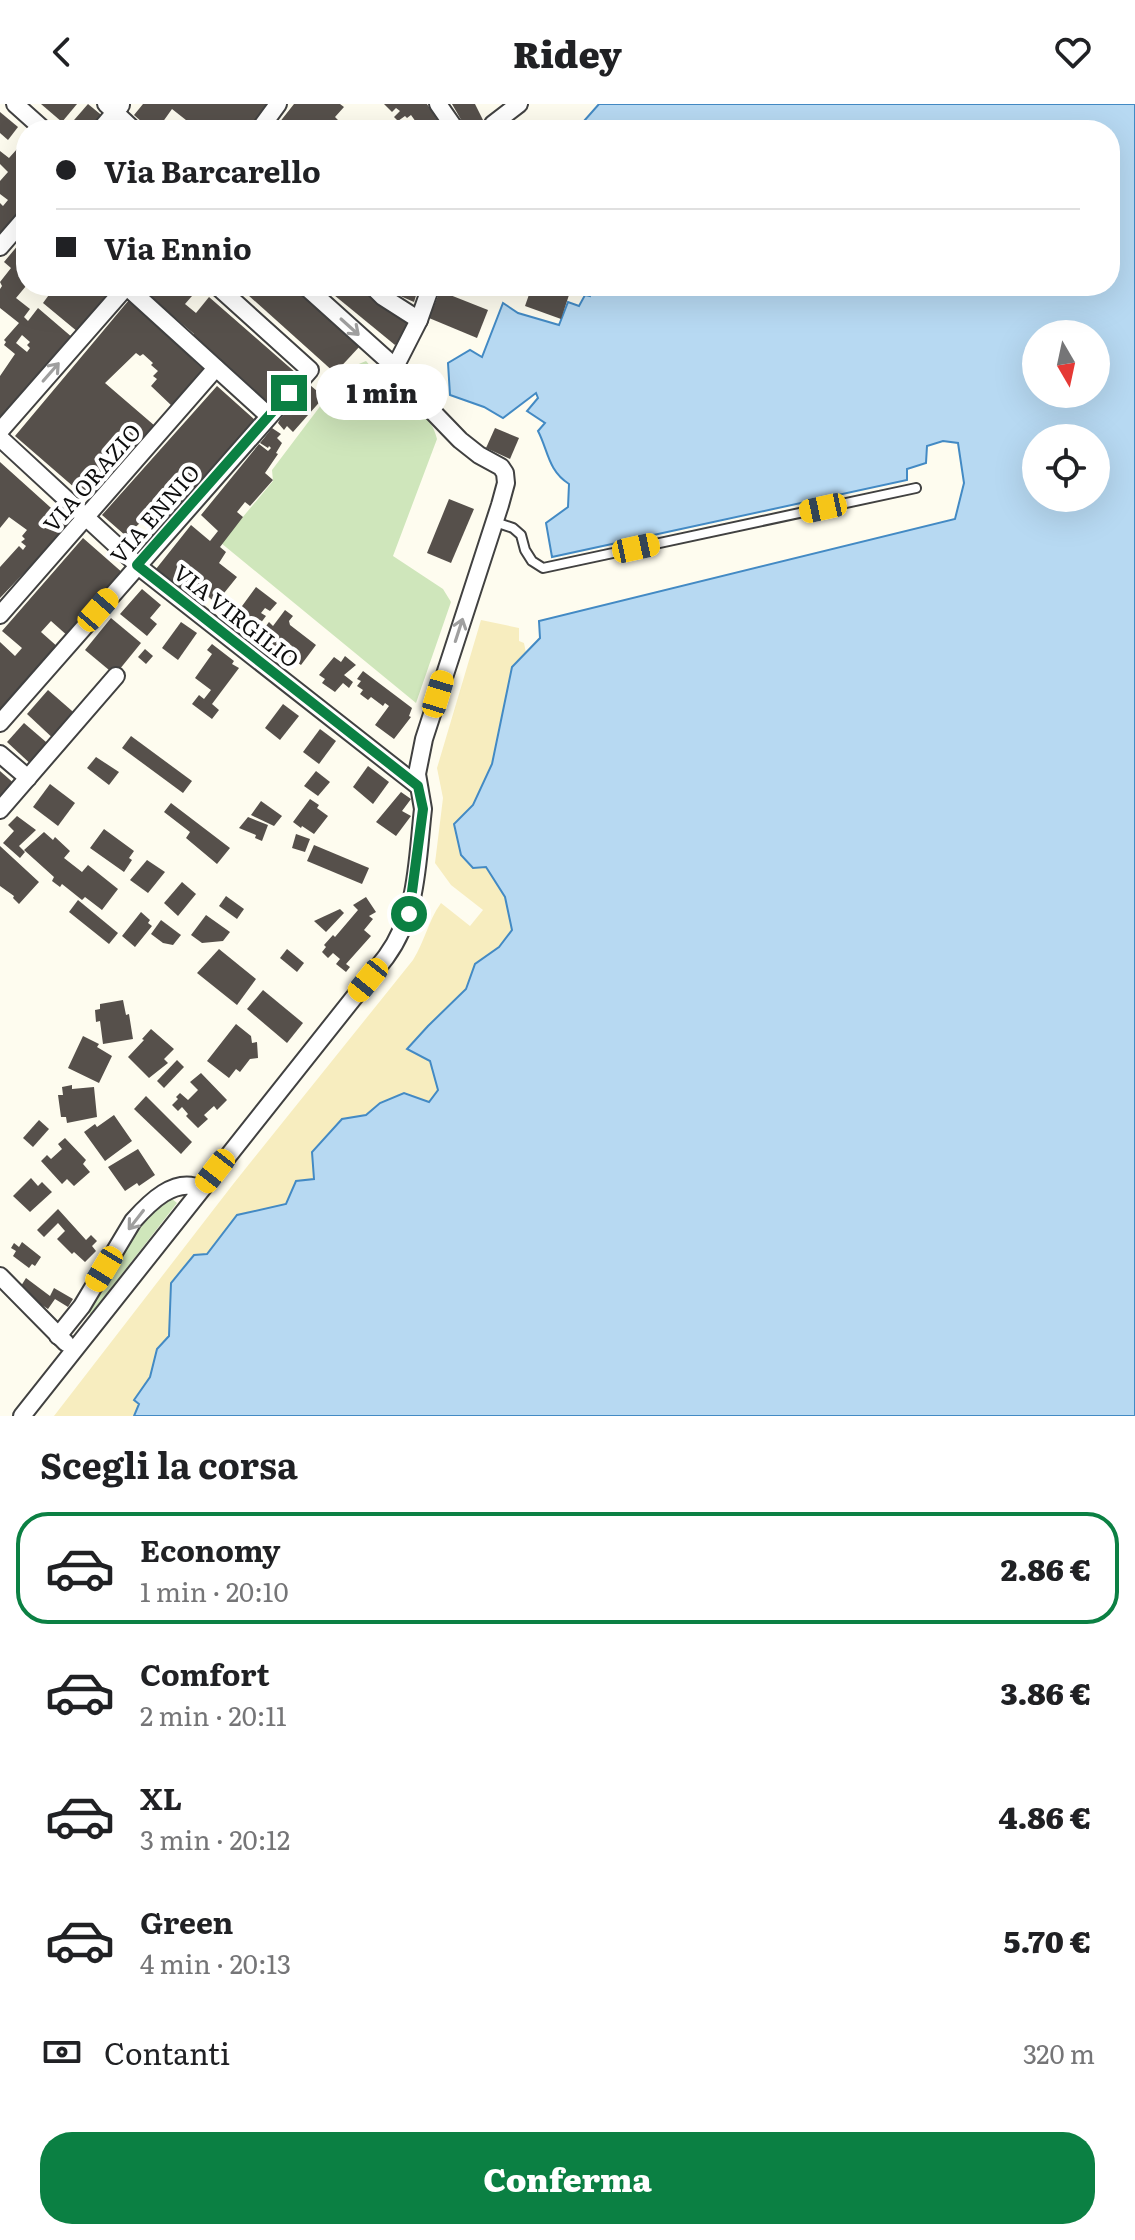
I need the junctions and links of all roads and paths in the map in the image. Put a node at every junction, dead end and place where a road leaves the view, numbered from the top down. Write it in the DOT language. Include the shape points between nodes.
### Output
graph roads {
  1 [pos="15,104"];
  2 [pos="519,104"];
  3 [pos="33,120"];
  4 [pos="498,120"];
  5 [pos="16,229"];
  6 [pos="0,247"];
  7 [pos="117,296"];
  8 [pos="137,296"];
  9 [pos="228,296"];
  10 [pos="316,296"];
  11 [pos="382,296"];
  12 [pos="427,296"];
  13 [pos="419,320"];
  14 [pos="395,367"];
  15 [pos="216,368"];
  16 [pos="269,416"];
  17 [pos="0,431"];
  18 [pos="0,438"];
  19 [pos="916,488"];
  20 [pos="86,516"];
  21 [pos="495,522"];
  22 [pos="137,565"];
  23 [pos="0,615"];
  24 [pos="116,676"];
  25 [pos="0,723"];
  26 [pos="0,754"];
  27 [pos="28,778"];
  28 [pos="418,786"];
  29 [pos="0,810"];
  30 [pos="201,1189"];
  31 [pos="0,1276"];
  32 [pos="58,1336"];
  33 [pos="74,1350"];
  34 [pos="22,1416"];
  1 -- 3 [label="street"];
  2 -- 4 [label="street"];
  5 -- 6 [label="street"];
  17 -- 7 [label="street, one-way"];
  8 -- 15 [label="street"];
  9 -- 16 [label="street, VIA ENNIO" via="310,370"];
  10 -- 14 [label="street, one-way"];
  11 -- 13 [label="street"];
  12 -- 13 [label="street"];
  13 -- 14 [label="street"];
  14 -- 21 [label="street" via="460,440 505,473"];
  15 -- 16 [label="street"];
  15 -- 20 [label="street, VIA ORAZIO"];
  16 -- 22 [label="street, VIA ENNIO"];
  18 -- 20 [label="street, VIA VIRGILIO"];
  19 -- 21 [label="lane" via="543,568 532,561 521,535"];
  20 -- 22 [label="street, VIA VIRGILIO"];
  20 -- 23 [label="street, VIA ORAZIO"];
  28 -- 21 [label="street, one-way" via="424,739"];
  22 -- 25 [label="street, VIA ENNIO"];
  22 -- 28 [label="street, VIA VIRGILIO"];
  24 -- 27 [label="street"];
  26 -- 27 [label="street"];
  27 -- 29 [label="street"];
  28 -- 30 [label="street" via="423,809 409,914 401,935"];
  30 -- 32 [label="street, one-way" via="174,1188 142,1211"];
  30 -- 33 [label="street"];
  31 -- 32 [label="street"];
  32 -- 33 [label="street"];
  33 -- 34 [label="street"];
}
